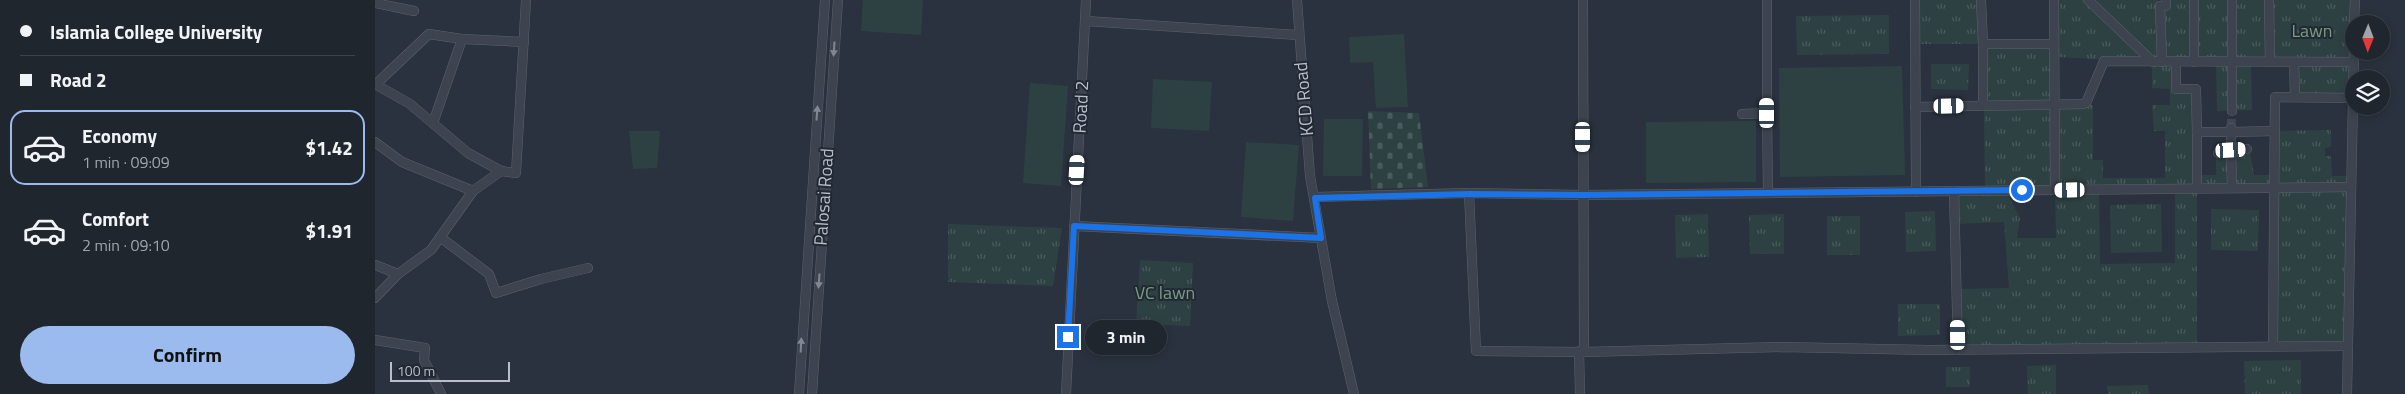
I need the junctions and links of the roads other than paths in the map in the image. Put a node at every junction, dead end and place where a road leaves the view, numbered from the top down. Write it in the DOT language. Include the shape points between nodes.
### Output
graph roads {
  1 [pos="526,0"];
  2 [pos="825,0"];
  3 [pos="838,0"];
  4 [pos="1086,0"];
  5 [pos="1297,0"];
  6 [pos="1583,0"];
  7 [pos="1767,0"];
  8 [pos="1915,0"];
  9 [pos="1981,0"];
  10 [pos="2054,0"];
  11 [pos="2088,0"];
  12 [pos="2166,0"];
  13 [pos="2194,0"];
  14 [pos="2233,0"];
  15 [pos="2269,0"];
  16 [pos="2355,0"];
  17 [pos="381,3"];
  18 [pos="415,11"];
  19 [pos="2354,15"];
  20 [pos="1086,21"];
  21 [pos="1298,35"];
  22 [pos="462,39"];
  23 [pos="524,42"];
  24 [pos="1983,44"];
  25 [pos="2055,44"];
  26 [pos="2158,62"];
  27 [pos="2176,62"];
  28 [pos="2194,62"];
  29 [pos="2233,62"];
  30 [pos="2270,62"];
  31 [pos="2294,62"];
  32 [pos="2354,62"];
  33 [pos="2354,70"];
  34 [pos="375,84"];
  35 [pos="2295,97"];
  36 [pos="2345,98"];
  37 [pos="2055,105"];
  38 [pos="1983,106"];
  39 [pos="1915,107"];
  40 [pos="2232,111"];
  41 [pos="1767,113"];
  42 [pos="1742,114"];
  43 [pos="2353,115"];
  44 [pos="433,123"];
  45 [pos="2231,130"];
  46 [pos="2275,131"];
  47 [pos="2197,132"];
  48 [pos="375,142"];
  49 [pos="2247,149"];
  50 [pos="2231,150"];
  51 [pos="2219,153"];
  52 [pos="501,171"];
  53 [pos="2351,187"];
  54 [pos="2197,188"];
  55 [pos="2232,188"];
  56 [pos="2275,188"];
  57 [pos="2055,190"];
  58 [pos="473,191"];
  59 [pos="1954,191"];
  60 [pos="1916,192"];
  61 [pos="1768,193"];
  62 [pos="1469,194"];
  63 [pos="1583,195"];
  64 [pos="1315,198"];
  65 [pos="1074,226"];
  66 [pos="440,237"];
  67 [pos="1321,238"];
  68 [pos="375,265"];
  69 [pos="588,268"];
  70 [pos="399,274"];
  71 [pos="375,298"];
  72 [pos="375,340"];
  73 [pos="2273,346"];
  74 [pos="2348,346"];
  75 [pos="1958,350"];
  76 [pos="1582,351"];
  77 [pos="441,394"];
  78 [pos="799,394"];
  79 [pos="812,394"];
  80 [pos="1066,394"];
  81 [pos="1354,394"];
  82 [pos="1580,394"];
  83 [pos="2347,394"];
  1 -- 23 [label="street"];
  78 -- 2 [label="street, one-way"];
  3 -- 79 [label="street, Palosai Road, one-way"];
  4 -- 20 [label="street, Road 2"];
  5 -- 21 [label="street, KCD Road"];
  6 -- 63 [label="street"];
  7 -- 41 [label="street"];
  8 -- 39 [label="street"];
  9 -- 24 [label="street"];
  10 -- 25 [label="street"];
  11 -- 26 [label="street"];
  12 -- 26 [label="street" via="2166,6 2160,6"];
  13 -- 28 [label="street"];
  14 -- 29 [label="street"];
  15 -- 30 [label="street"];
  16 -- 19 [label="street"];
  17 -- 18 [label="street"];
  20 -- 21 [label="street"];
  20 -- 65 [label="street, Road 2"];
  21 -- 64 [label="street, KCD Road" via="1310,176"];
  22 -- 23 [label="street"];
  22 -- 34 [label="street" via="429,34"];
  22 -- 44 [label="street"];
  23 -- 52 [label="street" via="516,173"];
  24 -- 25 [label="street"];
  24 -- 38 [label="street"];
  25 -- 37 [label="street"];
  26 -- 27 [label="street"];
  26 -- 37 [label="street" via="2104,61 2085,103"];
  27 -- 28 [label="street"];
  27 -- 47 [label="street" via="2176,89 2196,89"];
  28 -- 29 [label="street"];
  29 -- 30 [label="street"];
  29 -- 40 [label="street"];
  30 -- 31 [label="street"];
  31 -- 32 [label="street"];
  31 -- 35 [label="street"];
  32 -- 33 [label="street"];
  34 -- 44 [label="street" via="410,104"];
  35 -- 36 [label="street"];
  35 -- 46 [label="street" via="2275,97"];
  37 -- 38 [label="street"];
  37 -- 57 [label="street"];
  38 -- 39 [label="street"];
  39 -- 60 [label="street"];
  41 -- 42 [label="street"];
  41 -- 61 [label="street"];
  43 -- 53 [label="street"];
  44 -- 52 [label="street" via="467,153"];
  45 -- 46 [label="street"];
  45 -- 47 [label="street"];
  45 -- 50 [label="street"];
  46 -- 56 [label="street"];
  47 -- 54 [label="street"];
  48 -- 58 [label="street" via="401,162"];
  49 -- 50 [label="street"];
  50 -- 51 [label="street"];
  50 -- 55 [label="street"];
  52 -- 58 [label="street"];
  53 -- 56 [label="street"];
  53 -- 74 [label="street"];
  54 -- 55 [label="street"];
  54 -- 57 [label="street"];
  55 -- 56 [label="street"];
  56 -- 73 [label="street"];
  57 -- 59 [label="street"];
  58 -- 66 [label="street"];
  59 -- 60 [label="street"];
  59 -- 75 [label="street"];
  60 -- 61 [label="street"];
  61 -- 63 [label="street"];
  62 -- 63 [label="street"];
  62 -- 64 [label="street"];
  62 -- 76 [label="street" via="1476,351"];
  63 -- 76 [label="street"];
  64 -- 67 [label="street, KCD Road"];
  65 -- 67 [label="street"];
  65 -- 80 [label="street, Road 2"];
  66 -- 69 [label="street" via="489,274 496,293"];
  66 -- 70 [label="street" via="431,250"];
  67 -- 81 [label="street, KCD Road"];
  68 -- 70 [label="street"];
  70 -- 71 [label="street"];
  72 -- 77 [label="street" via="425,348 424,360"];
  73 -- 74 [label="street"];
  73 -- 75 [label="street"];
  74 -- 83 [label="street"];
  75 -- 76 [label="street"];
  76 -- 82 [label="street"];
}
